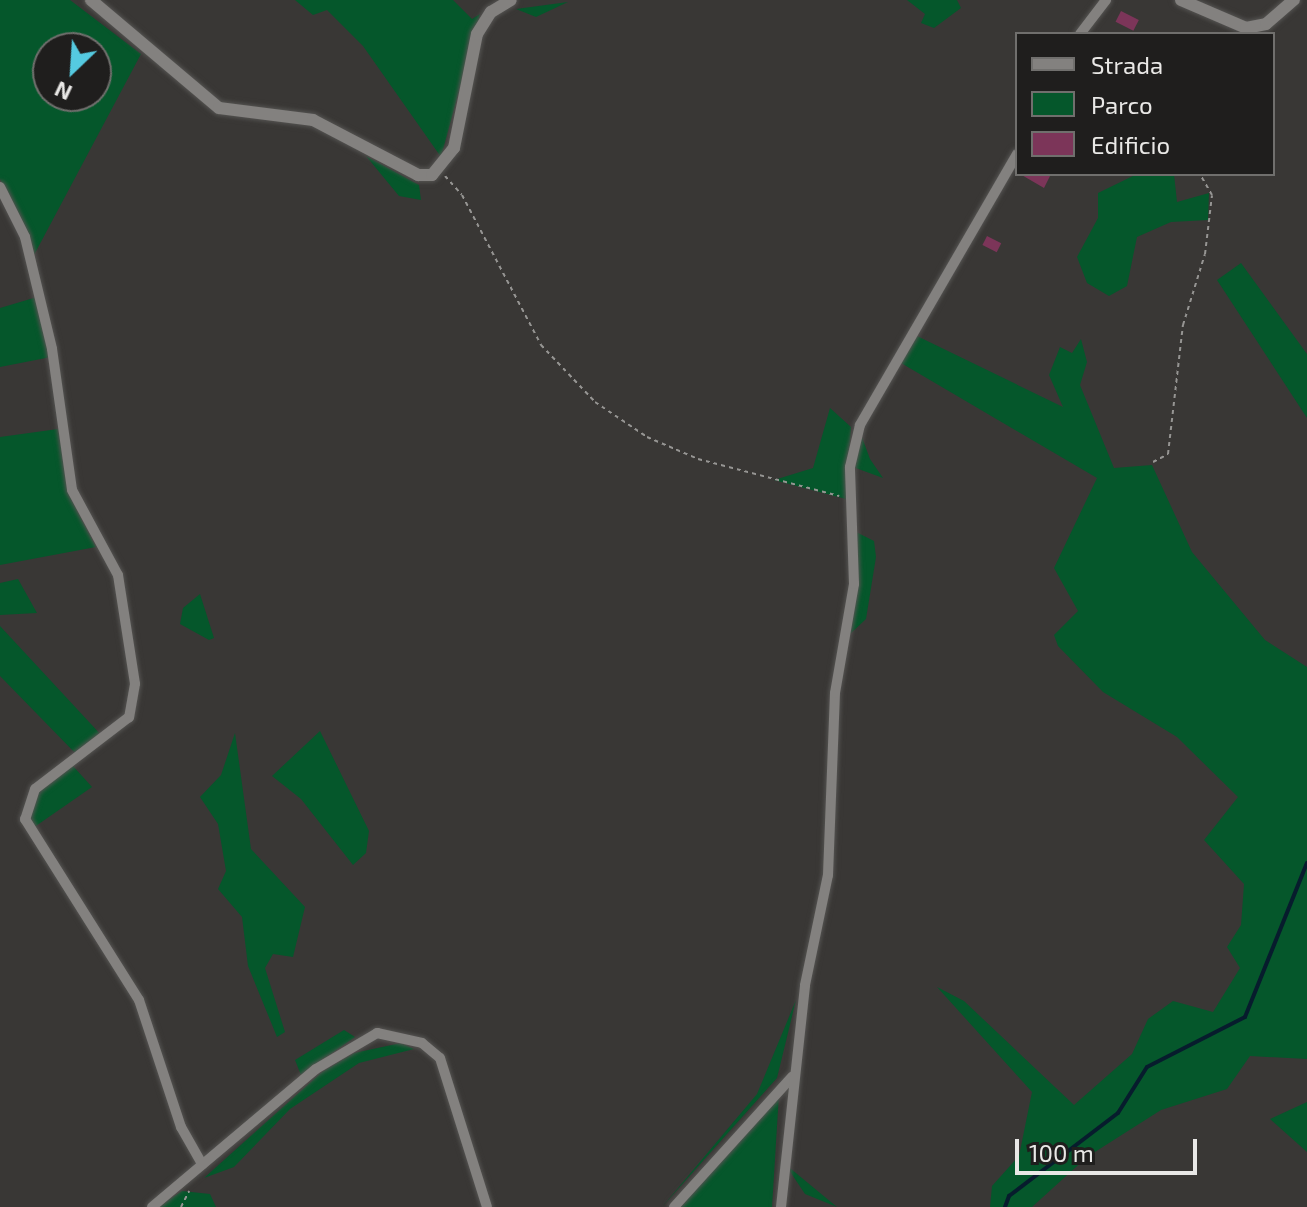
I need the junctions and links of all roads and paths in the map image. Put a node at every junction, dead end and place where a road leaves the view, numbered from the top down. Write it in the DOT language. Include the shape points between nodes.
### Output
graph roads {
  1 [pos="91,0"];
  2 [pos="511,0"];
  3 [pos="1106,0"];
  4 [pos="1181,0"];
  5 [pos="1294,0"];
  6 [pos="1261,30"];
  7 [pos="1082,32"];
  8 [pos="1015,157"];
  9 [pos="441,173"];
  10 [pos="1201,176"];
  11 [pos="0,187"];
  12 [pos="1153,462"];
  13 [pos="849,498"];
  14 [pos="792,1077"];
  15 [pos="202,1164"];
  16 [pos="152,1207"];
  17 [pos="487,1207"];
  18 [pos="674,1207"];
  19 [pos="781,1207"];
  1 -- 9 [label="street" via="219,108 313,120 418,175"];
  2 -- 9 [label="street" via="491,12 477,34 454,148"];
  3 -- 7 [label="street"];
  4 -- 6 [label="street" via="1228,25"];
  5 -- 6 [label="street"];
  8 -- 13 [label="street" via="860,425"];
  9 -- 13 [label="path" via="462,195 541,345 595,402 647,437 698,459"];
  10 -- 12 [label="path" via="1212,195 1203,265 1183,325 1168,454"];
  11 -- 15 [label="street" via="25,237 52,349 72,490 118,575 135,684 129,717 29,795 25,819 139,1000 181,1127"];
  13 -- 14 [label="street" via="854,584 835,693 828,875"];
  14 -- 18 [label="street"];
  14 -- 19 [label="street"];
  15 -- 16 [label="street"];
  15 -- 17 [label="street" via="316,1069 377,1033 400,1036 440,1058"];
}
